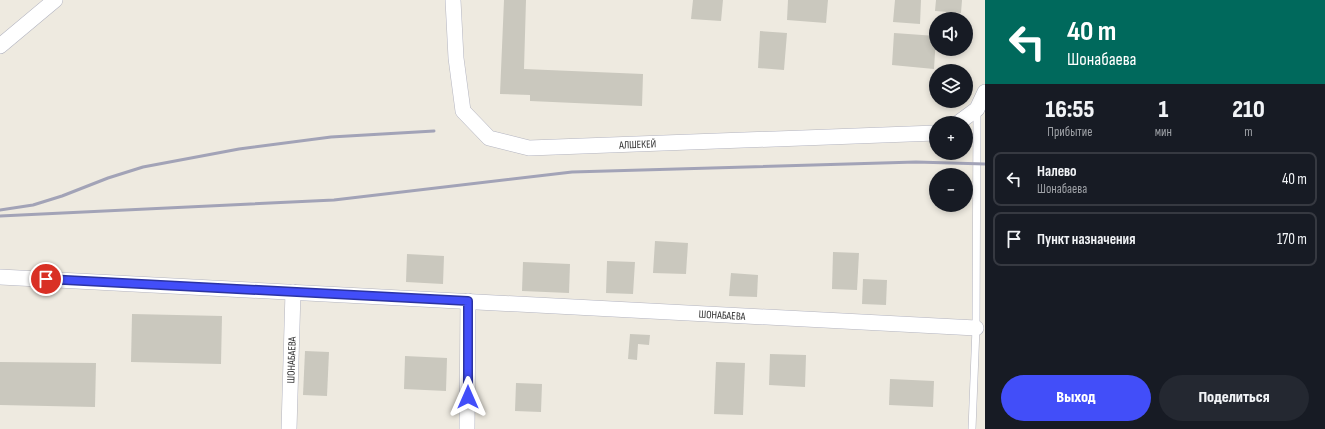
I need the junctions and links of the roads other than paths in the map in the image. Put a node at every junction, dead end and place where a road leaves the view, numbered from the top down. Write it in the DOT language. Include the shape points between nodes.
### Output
graph roads {
  1 [pos="55,0"];
  2 [pos="453,0"];
  3 [pos="1,44"];
  4 [pos="985,92"];
  5 [pos="977,109"];
  6 [pos="968,116"];
  7 [pos="929,133"];
  8 [pos="0,277"];
  9 [pos="293,292"];
  10 [pos="468,301"];
  11 [pos="976,328"];
  12 [pos="289,429"];
  13 [pos="468,429"];
  14 [pos="972,429"];
  1 -- 3 [label="street"];
  2 -- 7 [label="street, АЛШЕКЕЙ" via="456,58 463,111 489,138 529,148"];
  4 -- 5 [label="street"];
  5 -- 6 [label="street"];
  5 -- 11 [label="lane"];
  8 -- 9 [label="street, ШОНАБАЕВА"];
  9 -- 10 [label="street, ШОНАБАЕВА"];
  9 -- 12 [label="street, ШОНАБАЕВА"];
  10 -- 11 [label="street, ШОНАБАЕВА"];
  10 -- 13 [label="street"];
  11 -- 14 [label="lane"];
}
